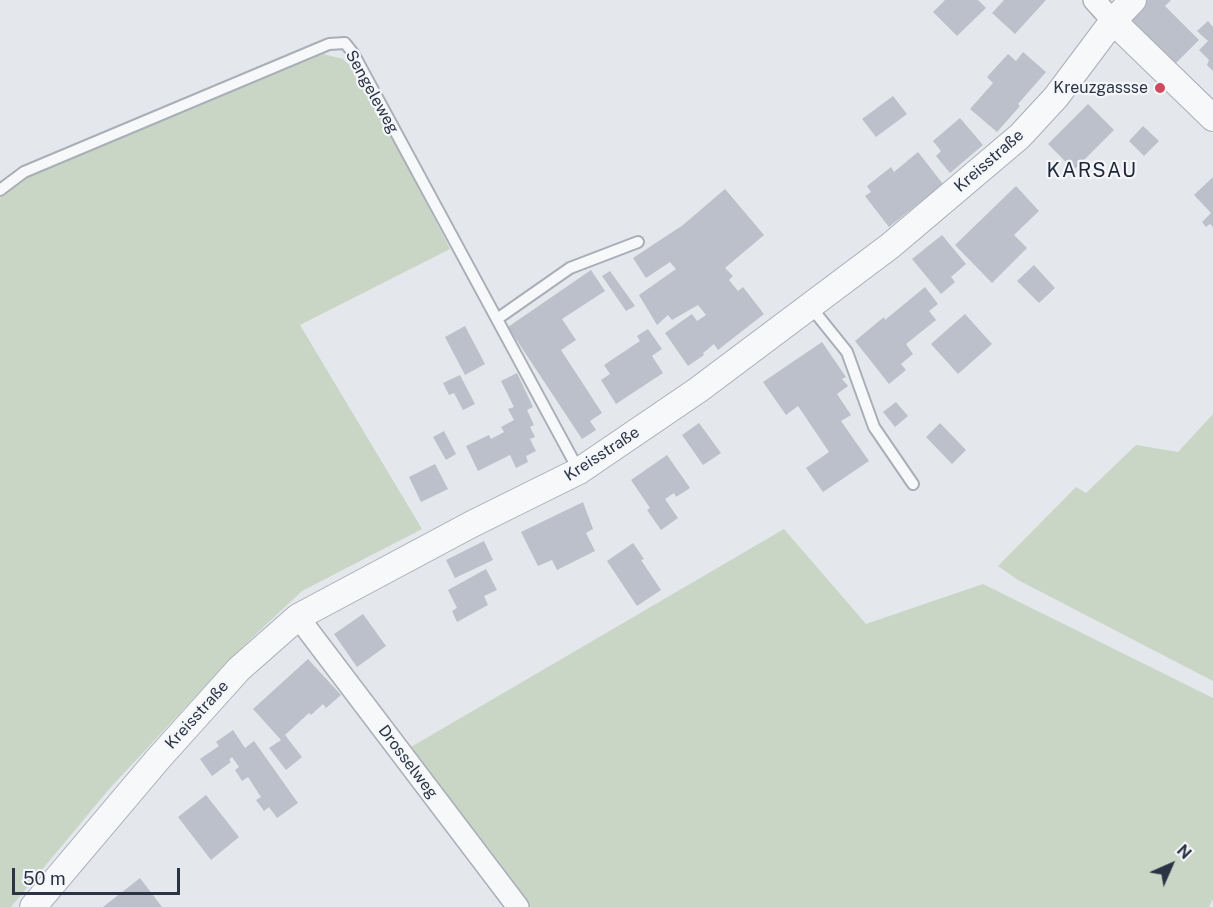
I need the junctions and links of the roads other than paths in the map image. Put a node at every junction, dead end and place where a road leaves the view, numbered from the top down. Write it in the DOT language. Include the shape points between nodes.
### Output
graph roads {
  1 [pos="1094,0"];
  2 [pos="1133,0"];
  3 [pos="1113,21"];
  4 [pos="1213,118"];
  5 [pos="0,190"];
  6 [pos="638,242"];
  7 [pos="810,306"];
  8 [pos="497,319"];
  9 [pos="579,471"];
  10 [pos="913,484"];
  11 [pos="298,616"];
  12 [pos="33,907"];
  13 [pos="518,907"];
  1 -- 3 [label="street"];
  2 -- 3 [label="street, Kreisstraße"];
  3 -- 4 [label="street"];
  3 -- 7 [label="street, Kreisstraße" via="1056,97 1020,136 890,246"];
  5 -- 8 [label="lane, Sengeleweg" via="24,172 329,44 345,43"];
  6 -- 8 [label="lane" via="570,268"];
  7 -- 9 [label="street, Kreisstraße" via="698,390"];
  7 -- 10 [label="lane" via="847,352 874,427"];
  8 -- 9 [label="lane, Sengeleweg"];
  9 -- 11 [label="street, Kreisstraße"];
  11 -- 12 [label="street, Kreisstraße" via="238,669"];
  11 -- 13 [label="street, Drosselweg"];
}
